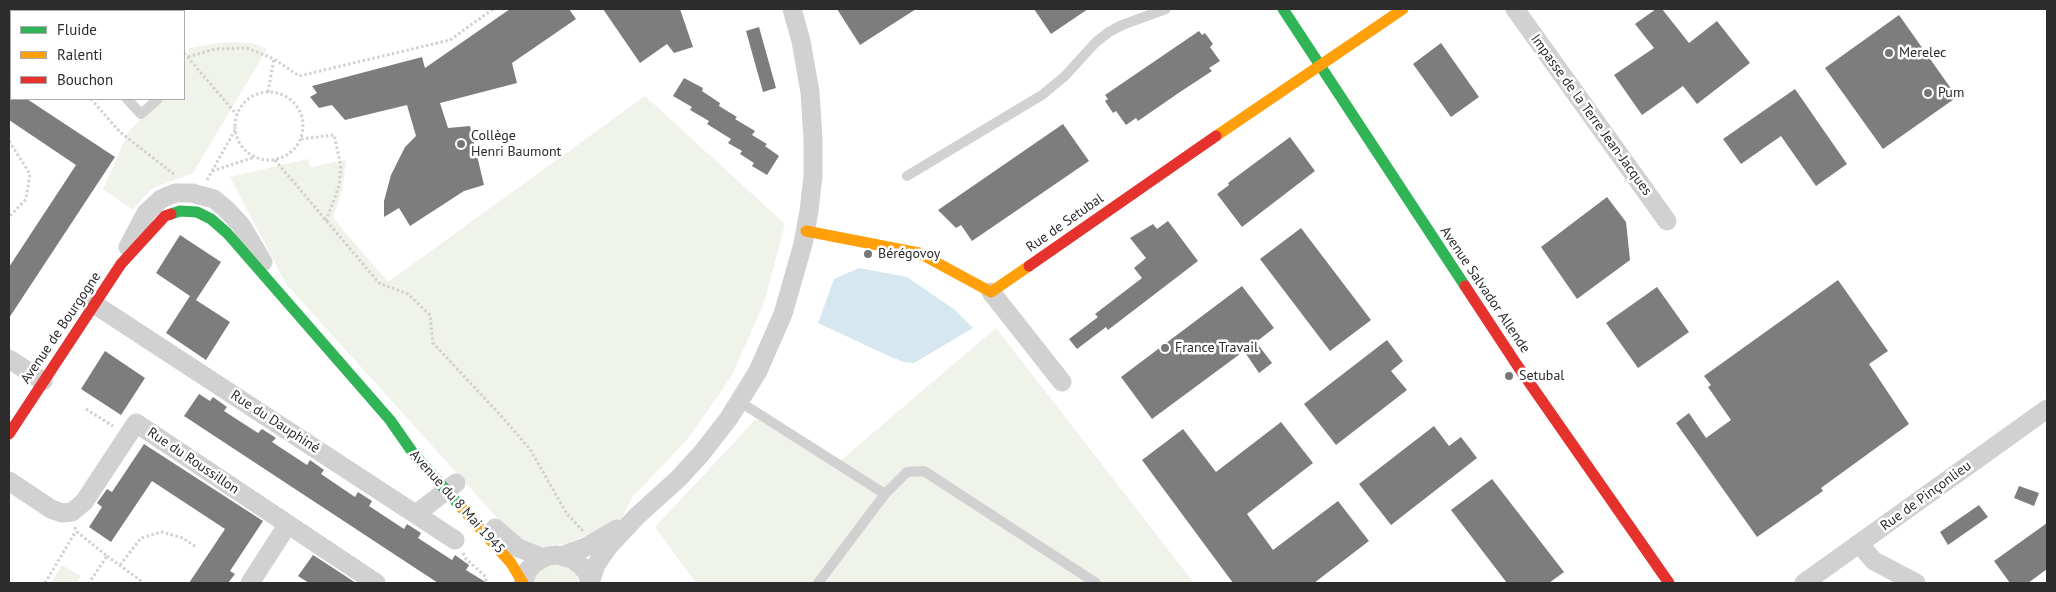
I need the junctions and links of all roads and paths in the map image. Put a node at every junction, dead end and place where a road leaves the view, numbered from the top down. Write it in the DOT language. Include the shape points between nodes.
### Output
graph roads {
  1 [pos="493,9"];
  2 [pos="792,9"];
  3 [pos="1166,9"];
  4 [pos="1283,9"];
  5 [pos="1403,9"];
  6 [pos="1515,9"];
  7 [pos="185,54"];
  8 [pos="188,57"];
  9 [pos="274,59"];
  10 [pos="1318,65"];
  11 [pos="268,92"];
  12 [pos="92,100"];
  13 [pos="129,100"];
  14 [pos="157,100"];
  15 [pos="237,115"];
  16 [pos="235,130"];
  17 [pos="301,139"];
  18 [pos="9,141"];
  19 [pos="254,157"];
  20 [pos="275,160"];
  21 [pos="211,171"];
  22 [pos="906,176"];
  23 [pos="200,194"];
  24 [pos="9,217"];
  25 [pos="326,221"];
  26 [pos="1667,221"];
  27 [pos="806,231"];
  28 [pos="121,264"];
  29 [pos="991,292"];
  30 [pos="281,294"];
  31 [pos="94,304"];
  32 [pos="9,359"];
  33 [pos="43,381"];
  34 [pos="1062,382"];
  35 [pos="740,402"];
  36 [pos="86,409"];
  37 [pos="2047,409"];
  38 [pos="390,420"];
  39 [pos="9,434"];
  40 [pos="128,436"];
  41 [pos="9,481"];
  42 [pos="451,487"];
  43 [pos="885,494"];
  44 [pos="72,512"];
  45 [pos="416,514"];
  46 [pos="637,516"];
  47 [pos="288,524"];
  48 [pos="76,531"];
  49 [pos="455,540"];
  50 [pos="593,543"];
  51 [pos="1859,544"];
  52 [pos="196,547"];
  53 [pos="107,556"];
  54 [pos="553,557"];
  55 [pos="120,565"];
  56 [pos="252,582"];
  57 [pos="45,583"];
  58 [pos="90,583"];
  59 [pos="144,583"];
  60 [pos="376,583"];
  61 [pos="487,583"];
  62 [pos="522,583"];
  63 [pos="590,583"];
  64 [pos="818,583"];
  65 [pos="1096,583"];
  66 [pos="1669,583"];
  67 [pos="1804,583"];
  68 [pos="1916,583"];
  1 -- 9 [label="path" via="450,40 299,76"];
  2 -- 27 [label="street" via="808,76 812,124 813,176"];
  3 -- 22 [label="lane" via="1109,32 1066,76 1042,95"];
  4 -- 10 [label="street, Avenue Salvador Allende"];
  5 -- 10 [label="street"];
  6 -- 26 [label="street, Impasse de la Terre Jean-Jacques"];
  7 -- 8 [label="path"];
  8 -- 9 [label="path" via="215,49 247,48"];
  8 -- 15 [label="path"];
  9 -- 11 [label="path"];
  10 -- 29 [label="street, Rue de Setubal"];
  10 -- 66 [label="street, Avenue Salvador Allende" via="1517,365"];
  11 -- 15 [label="path" via="249,99"];
  11 -- 17 [label="path" via="279,93 297,106 304,128"];
  12 -- 23 [label="path" via="120,132"];
  13 -- 14 [label="lane" via="140,114"];
  15 -- 16 [label="path"];
  16 -- 19 [label="path" via="238,141"];
  16 -- 21 [label="path"];
  17 -- 20 [label="path" via="295,149"];
  17 -- 25 [label="path" via="334,135 341,166 340,186"];
  18 -- 24 [label="path" via="30,174 26,199"];
  19 -- 20 [label="path"];
  19 -- 21 [label="path"];
  20 -- 25 [label="path"];
  21 -- 23 [label="path"];
  23 -- 28 [label="street, Avenue du 8 Mai 1945" via="175,193 153,206 139,223"];
  23 -- 30 [label="street, Avenue du 8 Mai 1945" via="214,199 241,225"];
  25 -- 50 [label="path" via="379,283 408,294 430,315 432,343 530,449 567,514"];
  27 -- 29 [label="street" via="919,253"];
  27 -- 35 [label="street" via="783,314"];
  28 -- 30 [label="street, Avenue du 8 Mai 1945" via="165,216 190,210 219,225"];
  28 -- 31 [label="street, Avenue de Bourgogne"];
  29 -- 34 [label="street"];
  30 -- 38 [label="street, Avenue du 8 Mai 1945"];
  31 -- 33 [label="street, Avenue de Bourgogne"];
  31 -- 45 [label="street, Rue du Dauphiné"];
  32 -- 33 [label="street"];
  33 -- 39 [label="street, Avenue de Bourgogne"];
  35 -- 43 [label="lane"];
  35 -- 46 [label="street" via="678,479"];
  36 -- 40 [label="path"];
  37 -- 51 [label="street, Rue de Pinçonlieu"];
  38 -- 42 [label="street, Avenue du 8 Mai 1945" via="433,457"];
  40 -- 44 [label="street, Rue du Roussillon" via="80,507"];
  40 -- 47 [label="street, Rue du Roussillon" via="136,423"];
  41 -- 44 [label="street" via="56,512"];
  42 -- 45 [label="street"];
  42 -- 54 [label="street, Avenue du 8 Mai 1945" via="504,538 523,551"];
  42 -- 62 [label="street, Avenue du 8 Mai 1945" via="506,557"];
  43 -- 64 [label="lane"];
  43 -- 65 [label="lane" via="907,472 924,471"];
  44 -- 48 [label="path"];
  45 -- 49 [label="street, Rue du Dauphiné"];
  46 -- 50 [label="street"];
  46 -- 63 [label="street" via="609,546 596,565"];
  47 -- 56 [label="street"];
  47 -- 60 [label="street, Rue du Roussillon"];
  48 -- 53 [label="path"];
  48 -- 57 [label="path"];
  49 -- 61 [label="path" via="466,559 484,575"];
  50 -- 54 [label="street"];
  51 -- 67 [label="street, Rue de Pinçonlieu"];
  51 -- 68 [label="street" via="1874,561"];
  52 -- 55 [label="path" via="183,538 162,532 141,538"];
  53 -- 55 [label="path"];
  53 -- 58 [label="path"];
  54 -- 62 [label="street" via="532,566"];
  54 -- 63 [label="street, Avenue du 8 Mai 1945" via="572,559 587,573"];
  55 -- 59 [label="path"];
}
